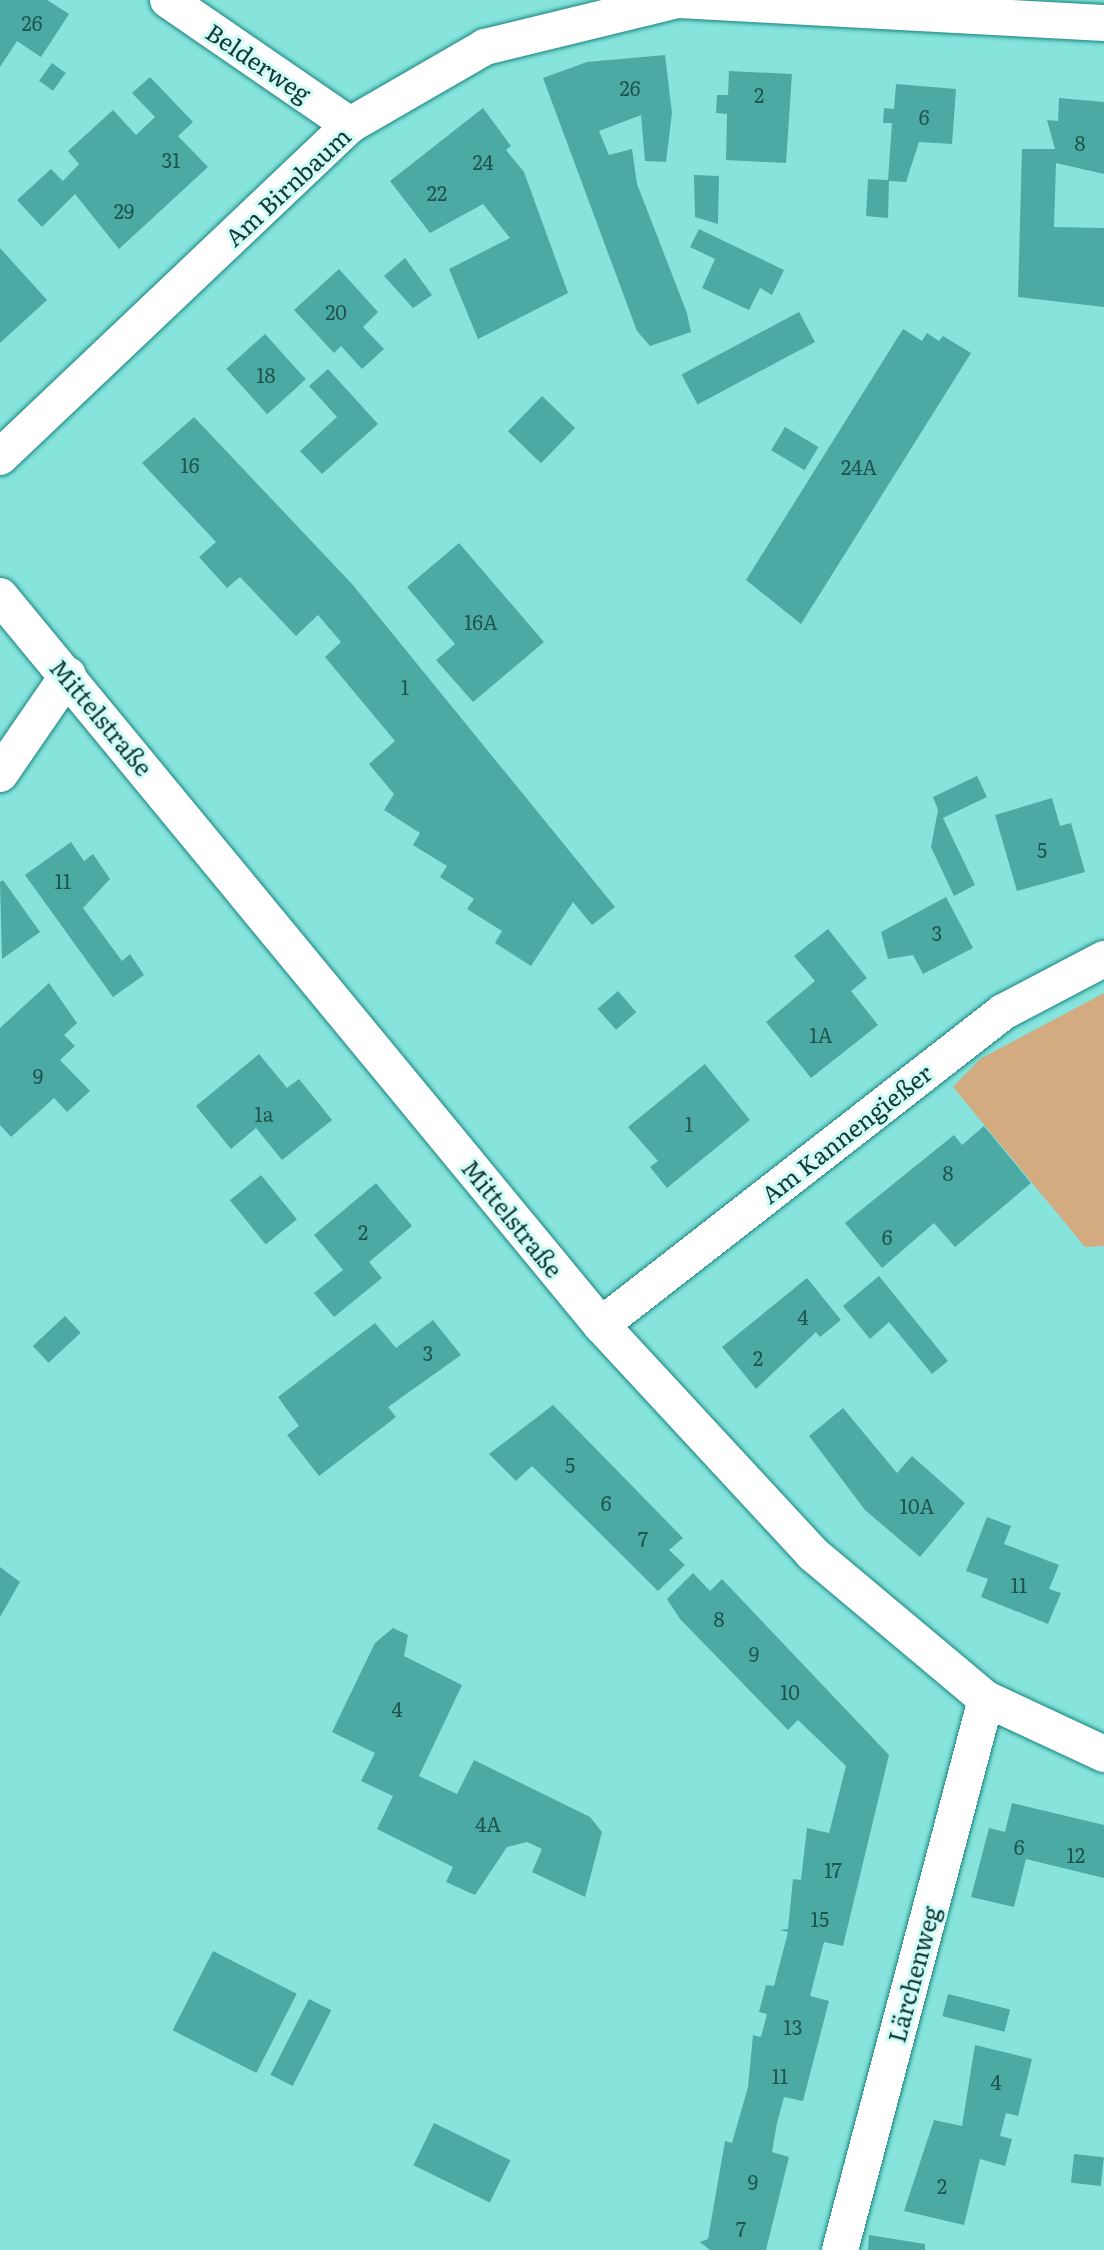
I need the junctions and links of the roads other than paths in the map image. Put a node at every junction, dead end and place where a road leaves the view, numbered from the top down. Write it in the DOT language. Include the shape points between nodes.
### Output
graph roads {
  1 [pos="168,0"];
  2 [pos="678,0"];
  3 [pos="1104,23"];
  4 [pos="350,125"];
  5 [pos="0,457"];
  6 [pos="0,596"];
  7 [pos="68,675"];
  8 [pos="0,774"];
  9 [pos="1104,959"];
  10 [pos="601,1325"];
  11 [pos="986,1699"];
  12 [pos="1104,1754"];
  13 [pos="840,2250"];
  1 -- 4 [label="street, Belderweg"];
  2 -- 3 [label="street, Am Birnbaum"];
  2 -- 4 [label="street, Am Birnbaum" via="485,47"];
  4 -- 5 [label="street, Am Birnbaum"];
  6 -- 7 [label="street, Mittelstraße"];
  7 -- 8 [label="street"];
  7 -- 10 [label="street, Mittelstraße"];
  9 -- 10 [label="street, Am Kannengießer" via="1003,1012"];
  10 -- 11 [label="street, Mittelstraße" via="813,1554"];
  11 -- 12 [label="street, Mittelstraße"];
  11 -- 13 [label="street, Lärchenweg"];
}
